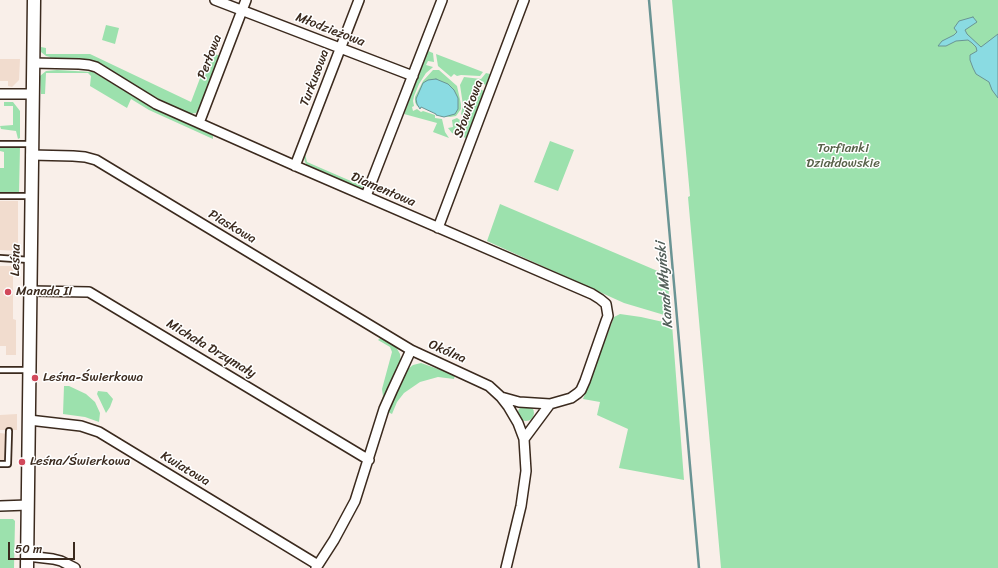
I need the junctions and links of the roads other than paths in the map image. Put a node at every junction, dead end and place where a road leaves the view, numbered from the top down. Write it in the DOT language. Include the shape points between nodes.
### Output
graph roads {
  1 [pos="34,0"];
  2 [pos="215,0"];
  3 [pos="246,0"];
  4 [pos="359,0"];
  5 [pos="442,0"];
  6 [pos="524,0"];
  7 [pos="242,10"];
  8 [pos="341,48"];
  9 [pos="33,63"];
  10 [pos="413,76"];
  11 [pos="0,94"];
  12 [pos="32,94"];
  13 [pos="199,123"];
  14 [pos="0,144"];
  15 [pos="32,150"];
  16 [pos="295,166"];
  17 [pos="0,196"];
  18 [pos="31,196"];
  19 [pos="366,196"];
  20 [pos="438,228"];
  21 [pos="0,258"];
  22 [pos="31,260"];
  23 [pos="30,291"];
  24 [pos="411,350"];
  25 [pos="0,370"];
  26 [pos="29,370"];
  27 [pos="501,397"];
  28 [pos="520,402"];
  29 [pos="533,403"];
  30 [pos="550,404"];
  31 [pos="513,414"];
  32 [pos="540,418"];
  33 [pos="29,420"];
  34 [pos="518,423"];
  35 [pos="533,427"];
  36 [pos="9,431"];
  37 [pos="524,439"];
  38 [pos="369,460"];
  39 [pos="0,464"];
  40 [pos="28,505"];
  41 [pos="0,506"];
  42 [pos="27,562"];
  43 [pos="317,567"];
  44 [pos="75,568"];
  45 [pos="506,568"];
  1 -- 9 [label="street, Leśna"];
  2 -- 7 [label="street, Młodzieżowa"];
  3 -- 7 [label="street, Perłowa"];
  4 -- 8 [label="street, Turkusowa"];
  5 -- 10 [label="street"];
  6 -- 20 [label="street, Słowikowa"];
  7 -- 8 [label="street, Młodzieżowa"];
  7 -- 13 [label="street, Perłowa"];
  8 -- 10 [label="street, Młodzieżowa"];
  8 -- 16 [label="street, Turkusowa"];
  9 -- 12 [label="street, Leśna"];
  9 -- 13 [label="street, Diamentowa" via="96,67 156,104"];
  10 -- 19 [label="street"];
  11 -- 12 [label="street"];
  12 -- 15 [label="street, Leśna"];
  13 -- 16 [label="street, Diamentowa"];
  14 -- 15 [label="lane"];
  15 -- 18 [label="street, Leśna"];
  15 -- 24 [label="street, Piaskowa" via="96,160"];
  16 -- 19 [label="street, Diamentowa"];
  17 -- 18 [label="lane"];
  18 -- 22 [label="street, Leśna"];
  19 -- 20 [label="street, Diamentowa"];
  20 -- 30 [label="street, Diamentowa" via="592,294 606,304 608,316 581,390 571,398"];
  21 -- 22 [label="lane"];
  22 -- 23 [label="street, Leśna"];
  23 -- 26 [label="street, Leśna"];
  23 -- 38 [label="street, Michała Drzymały" via="89,292"];
  24 -- 27 [label="street, Okólna" via="489,386"];
  24 -- 38 [label="street, Okólna" via="384,409"];
  25 -- 26 [label="lane"];
  26 -- 33 [label="street, Leśna"];
  27 -- 28 [label="street, Diamentowa"];
  27 -- 31 [label="street, Okólna"];
  28 -- 29 [label="street, Diamentowa"];
  28 -- 31 [label="street"];
  29 -- 30 [label="street, Diamentowa"];
  29 -- 32 [label="street"];
  30 -- 32 [label="street"];
  31 -- 34 [label="street, Okólna"];
  32 -- 35 [label="street"];
  33 -- 40 [label="street, Leśna"];
  33 -- 43 [label="street, Kwiatowa" via="81,426 99,432"];
  34 -- 35 [label="street"];
  34 -- 37 [label="street, Okólna"];
  35 -- 37 [label="street"];
  36 -- 39 [label="lane" via="8,464"];
  37 -- 45 [label="street, Okólna" via="524,488"];
  38 -- 43 [label="street, Okólna" via="355,501"];
  40 -- 41 [label="street"];
  40 -- 42 [label="street, Leśna"];
  42 -- 44 [label="street" via="53,558"];
}
